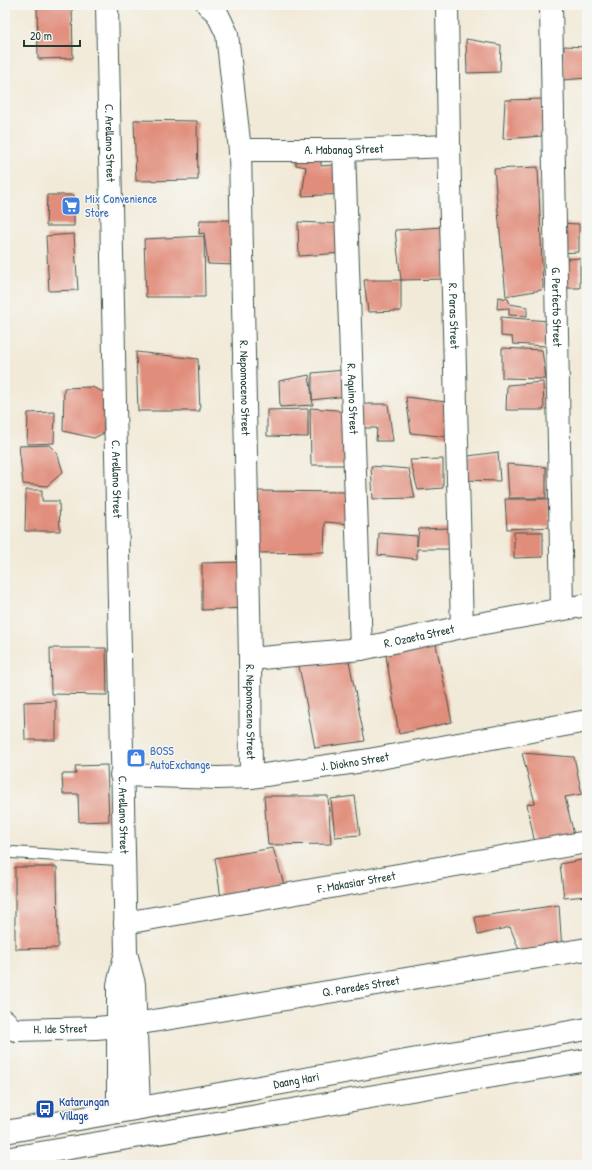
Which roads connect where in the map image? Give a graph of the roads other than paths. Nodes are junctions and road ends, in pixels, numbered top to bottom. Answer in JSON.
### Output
{"nodes":[{"id":1,"x":107,"y":5,"type":"edge"},
{"id":2,"x":208,"y":5,"type":"edge"},
{"id":3,"x":447,"y":5,"type":"edge"},
{"id":4,"x":551,"y":5,"type":"edge"},
{"id":5,"x":449,"y":146,"type":"junction"},
{"id":6,"x":240,"y":150,"type":"junction"},
{"id":7,"x":344,"y":150,"type":"junction"},
{"id":8,"x":587,"y":605,"type":"edge"},
{"id":9,"x":562,"y":608,"type":"junction"},
{"id":10,"x":462,"y":627,"type":"junction"},
{"id":11,"x":361,"y":649,"type":"junction"},
{"id":12,"x":250,"y":659,"type":"junction"},
{"id":13,"x":587,"y":721,"type":"edge"},
{"id":14,"x":121,"y":775,"type":"junction"},
{"id":15,"x":251,"y":777,"type":"junction"},
{"id":16,"x":587,"y":842,"type":"edge"},
{"id":17,"x":5,"y":852,"type":"edge"},
{"id":18,"x":124,"y":860,"type":"junction"},
{"id":19,"x":125,"y":923,"type":"junction"},
{"id":20,"x":587,"y":949,"type":"edge"},
{"id":21,"x":5,"y":1021,"type":"edge"},
{"id":22,"x":127,"y":1025,"type":"junction"},
{"id":23,"x":587,"y":1029,"type":"edge"},
{"id":24,"x":587,"y":1060,"type":"edge"},
{"id":25,"x":128,"y":1110,"type":"junction"},
{"id":26,"x":5,"y":1132,"type":"edge"},
{"id":27,"x":5,"y":1159,"type":"edge"}],
"edges":[{"from":1,"to":14,"type":"street","name":"C. Arellano Street"},
{"from":2,"to":6,"type":"street","name":"R. Nepomoceno Street"},
{"from":3,"to":5,"type":"street","name":"R. Paras Street"},
{"from":4,"to":9,"type":"street","name":"G. Perfecto Street"},
{"from":5,"to":7,"type":"street","name":"A. Mabanag Street"},
{"from":5,"to":10,"type":"street","name":"R. Paras Street"},
{"from":6,"to":7,"type":"street","name":"A. Mabanag Street"},
{"from":6,"to":12,"type":"street","name":"R. Nepomoceno Street"},
{"from":7,"to":11,"type":"street","name":"R. Aquino Street"},
{"from":8,"to":9,"type":"street","name":"R. Ozaeta Street"},
{"from":9,"to":10,"type":"street","name":"R. Ozaeta Street"},
{"from":10,"to":11,"type":"street","name":"R. Ozaeta Street"},
{"from":11,"to":12,"type":"street","name":"R. Ozaeta Street"},
{"from":12,"to":15,"type":"street","name":"R. Nepomoceno Street"},
{"from":13,"to":15,"type":"street","name":"J. Diokno Street"},
{"from":14,"to":15,"type":"street","name":"J. Diokno Street"},
{"from":14,"to":18,"type":"street","name":"C. Arellano Street"},
{"from":16,"to":19,"type":"street","name":"F. Makasiar Street"},
{"from":17,"to":18,"type":"lane"},
{"from":18,"to":19,"type":"street","name":"C. Arellano Street"},
{"from":19,"to":22,"type":"street","name":"C. Arellano Street"},
{"from":20,"to":22,"type":"street","name":"Q. Paredes Street"},
{"from":21,"to":22,"type":"street","name":"H. Ide Street"},
{"from":22,"to":25,"type":"street","name":"C. Arellano Street"},
{"from":23,"to":25,"type":"street","name":"Daang Hari"},
{"from":24,"to":27,"type":"street"},
{"from":25,"to":26,"type":"street","name":"Daang Hari"}]}
